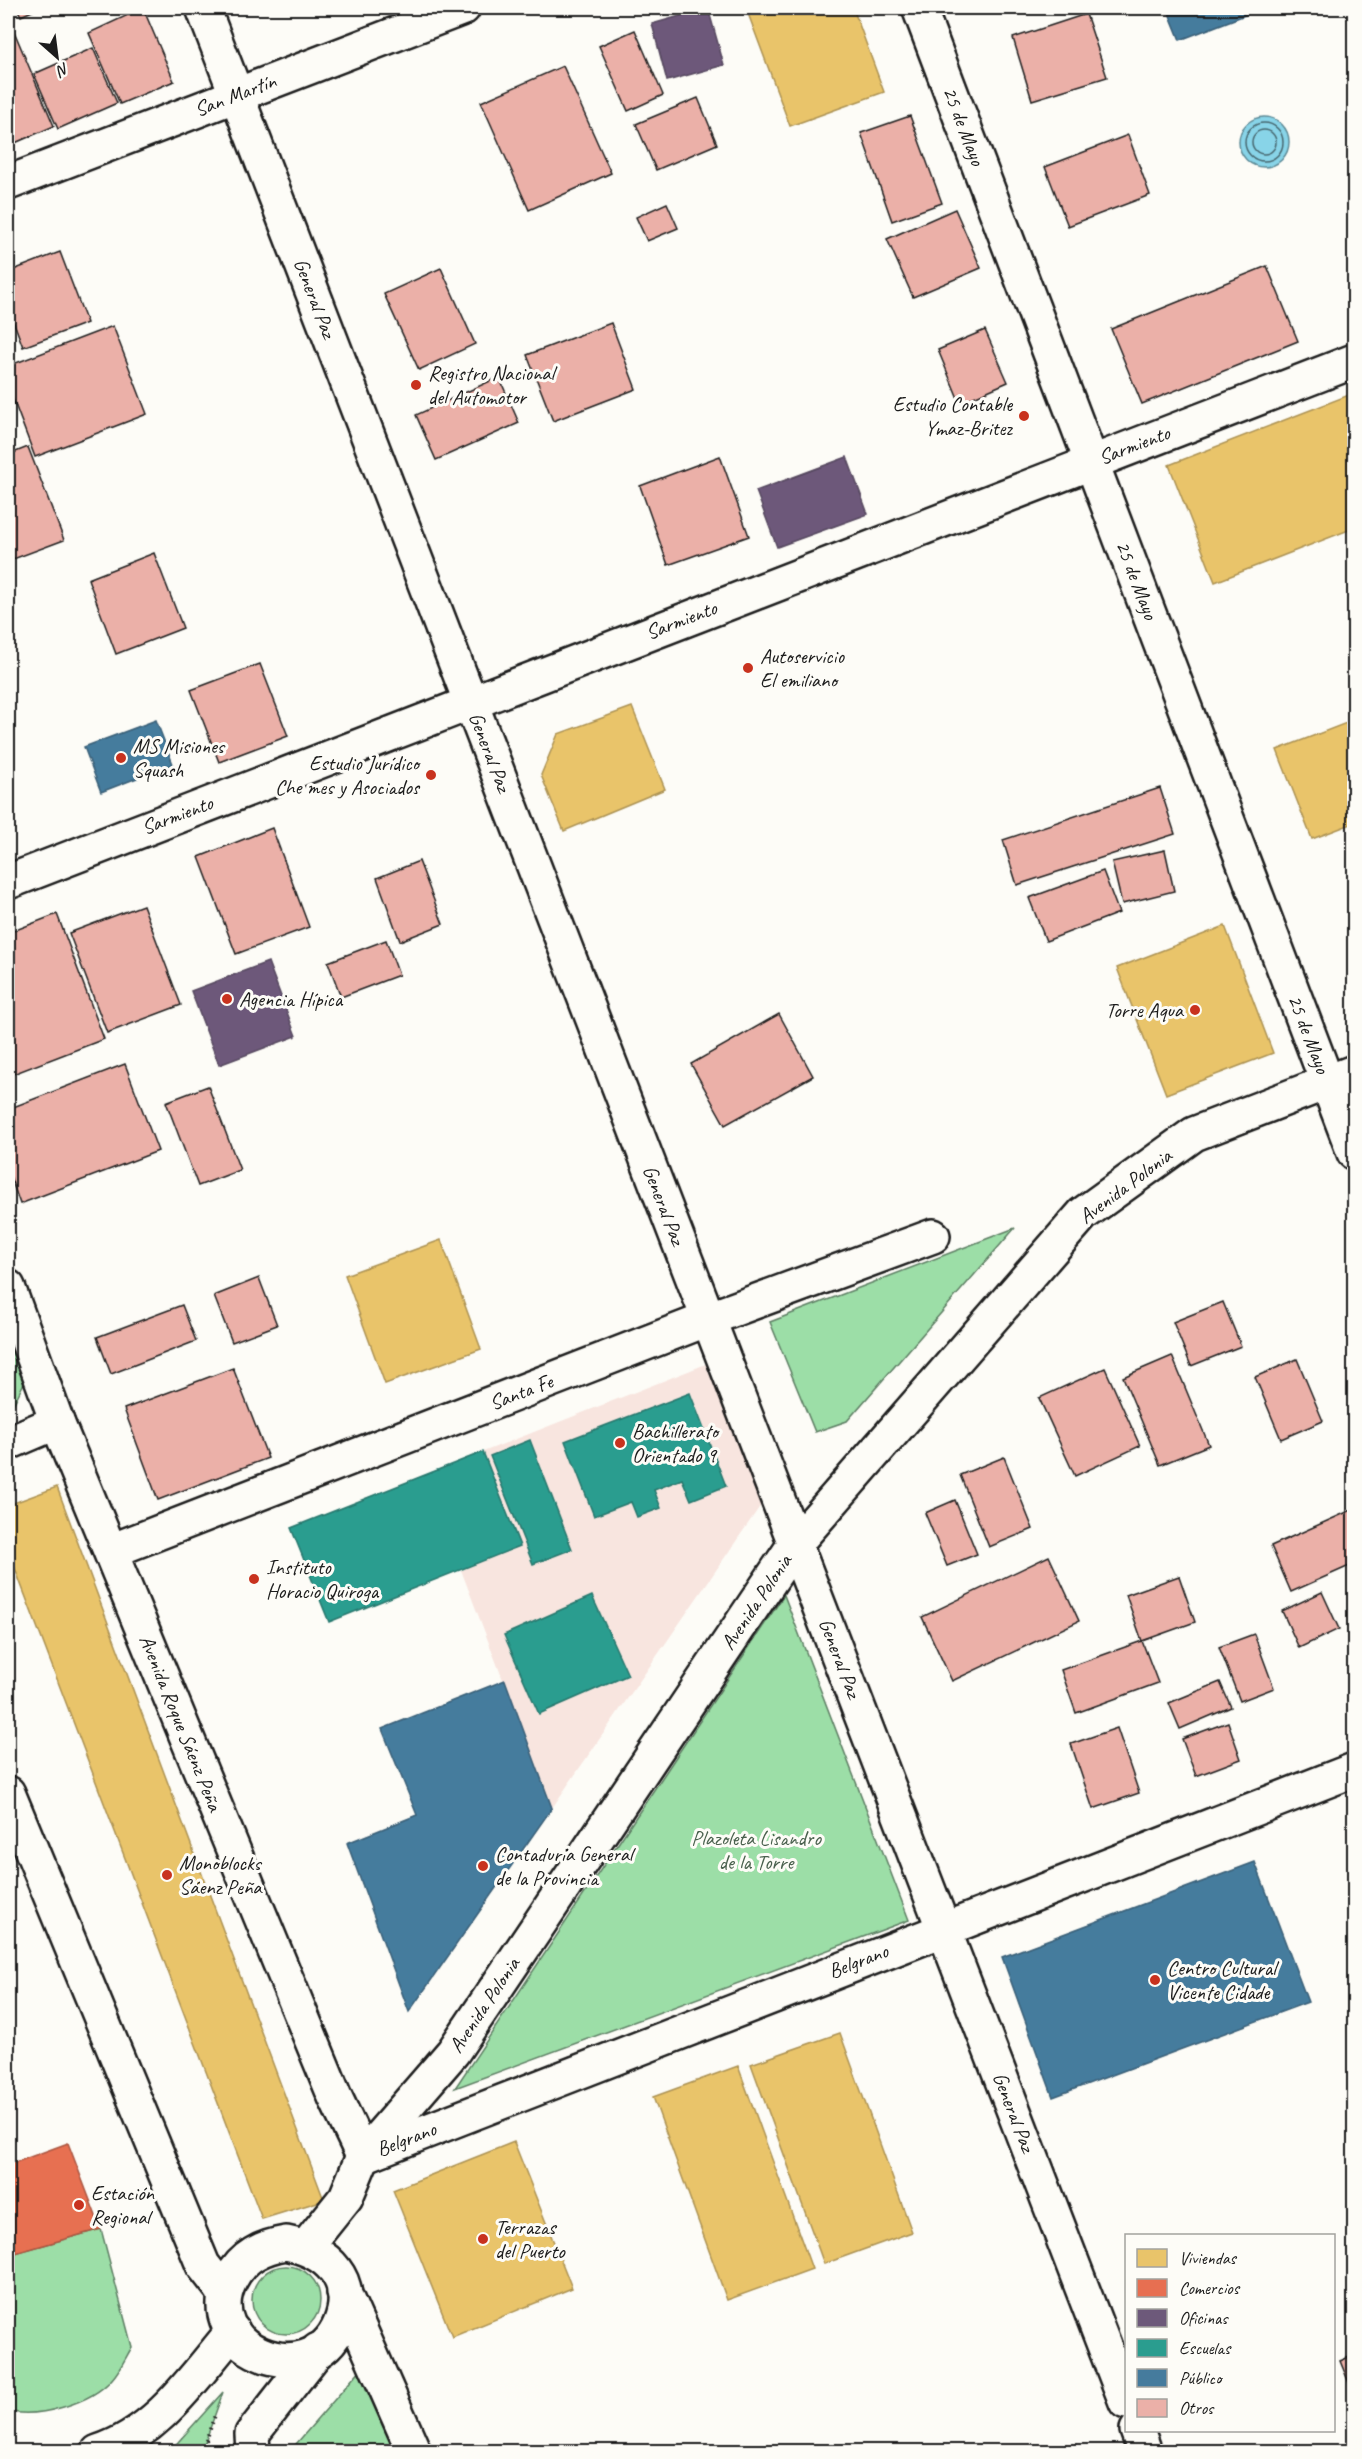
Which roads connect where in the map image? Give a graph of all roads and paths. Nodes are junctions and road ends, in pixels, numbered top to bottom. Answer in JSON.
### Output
{"nodes":[{"id":1,"x":203,"y":8,"type":"edge"},
{"id":2,"x":463,"y":8,"type":"edge"},
{"id":3,"x":919,"y":8,"type":"edge"},
{"id":4,"x":237,"y":95,"type":"junction"},
{"id":5,"x":8,"y":183,"type":"edge"},
{"id":6,"x":1354,"y":361,"type":"edge"},
{"id":7,"x":1092,"y":461,"type":"junction"},
{"id":8,"x":470,"y":701,"type":"junction"},
{"id":9,"x":8,"y":882,"type":"edge"},
{"id":10,"x":1341,"y":1077,"type":"edge"},
{"id":11,"x":1354,"y":1153,"type":"edge"},
{"id":12,"x":933,"y":1236,"type":"dead end"},
{"id":13,"x":8,"y":1287,"type":"edge"},
{"id":14,"x":708,"y":1319,"type":"junction"},
{"id":15,"x":57,"y":1422,"type":"junction"},
{"id":16,"x":8,"y":1443,"type":"edge"},
{"id":17,"x":795,"y":1544,"type":"junction"},
{"id":18,"x":111,"y":1551,"type":"junction"},
{"id":19,"x":1354,"y":1770,"type":"edge"},
{"id":20,"x":8,"y":1794,"type":"edge"},
{"id":21,"x":944,"y":1928,"type":"junction"},
{"id":22,"x":363,"y":2156,"type":"junction"},
{"id":23,"x":306,"y":2247,"type":"junction"},
{"id":24,"x":224,"y":2292,"type":"junction"},
{"id":25,"x":344,"y":2293,"type":"junction"},
{"id":26,"x":233,"y":2331,"type":"junction"},
{"id":27,"x":318,"y":2350,"type":"junction"},
{"id":28,"x":1125,"y":2399,"type":"edge"},
{"id":29,"x":1138,"y":2432,"type":"edge"},
{"id":30,"x":98,"y":2451,"type":"edge"},
{"id":31,"x":254,"y":2451,"type":"edge"},
{"id":32,"x":414,"y":2451,"type":"edge"},
{"id":33,"x":1145,"y":2451,"type":"edge"}],
"edges":[{"from":1,"to":4,"type":"street","name":"General Paz"},
{"from":2,"to":4,"type":"street","name":"San Martín"},
{"from":3,"to":7,"type":"street","name":"25 de Mayo"},
{"from":4,"to":5,"type":"street","name":"San Martín"},
{"from":4,"to":8,"type":"street","name":"General Paz"},
{"from":6,"to":7,"type":"street","name":"Sarmiento"},
{"from":7,"to":8,"type":"street","name":"Sarmiento"},
{"from":7,"to":10,"type":"street","name":"25 de Mayo"},
{"from":8,"to":9,"type":"street","name":"Sarmiento"},
{"from":8,"to":14,"type":"street","name":"General Paz"},
{"from":10,"to":11,"type":"street","name":"25 de Mayo"},
{"from":10,"to":17,"type":"street","name":"Avenida Polonia"},
{"from":12,"to":14,"type":"street","name":"Santa Fe"},
{"from":13,"to":15,"type":"street","name":"Avenida Roque Sáenz Peña"},
{"from":14,"to":17,"type":"street","name":"General Paz"},
{"from":14,"to":18,"type":"street","name":"Santa Fe"},
{"from":15,"to":16,"type":"street"},
{"from":15,"to":18,"type":"street","name":"Avenida Roque Sáenz Peña"},
{"from":17,"to":21,"type":"street","name":"General Paz"},
{"from":17,"to":22,"type":"street","name":"Avenida Polonia"},
{"from":18,"to":22,"type":"street","name":"Avenida Roque Sáenz Peña"},
{"from":19,"to":21,"type":"street","name":"Belgrano"},
{"from":20,"to":24,"type":"street"},
{"from":21,"to":22,"type":"street","name":"Belgrano"},
{"from":21,"to":28,"type":"street","name":"General Paz"},
{"from":22,"to":23,"type":"street","name":"Avenida Polonia"},
{"from":23,"to":24,"type":"street"},
{"from":23,"to":25,"type":"street"},
{"from":24,"to":26,"type":"street"},
{"from":25,"to":27,"type":"street"},
{"from":25,"to":32,"type":"street"},
{"from":26,"to":27,"type":"street"},
{"from":26,"to":30,"type":"street"},
{"from":27,"to":31,"type":"street"},
{"from":29,"to":33,"type":"street"}]}
